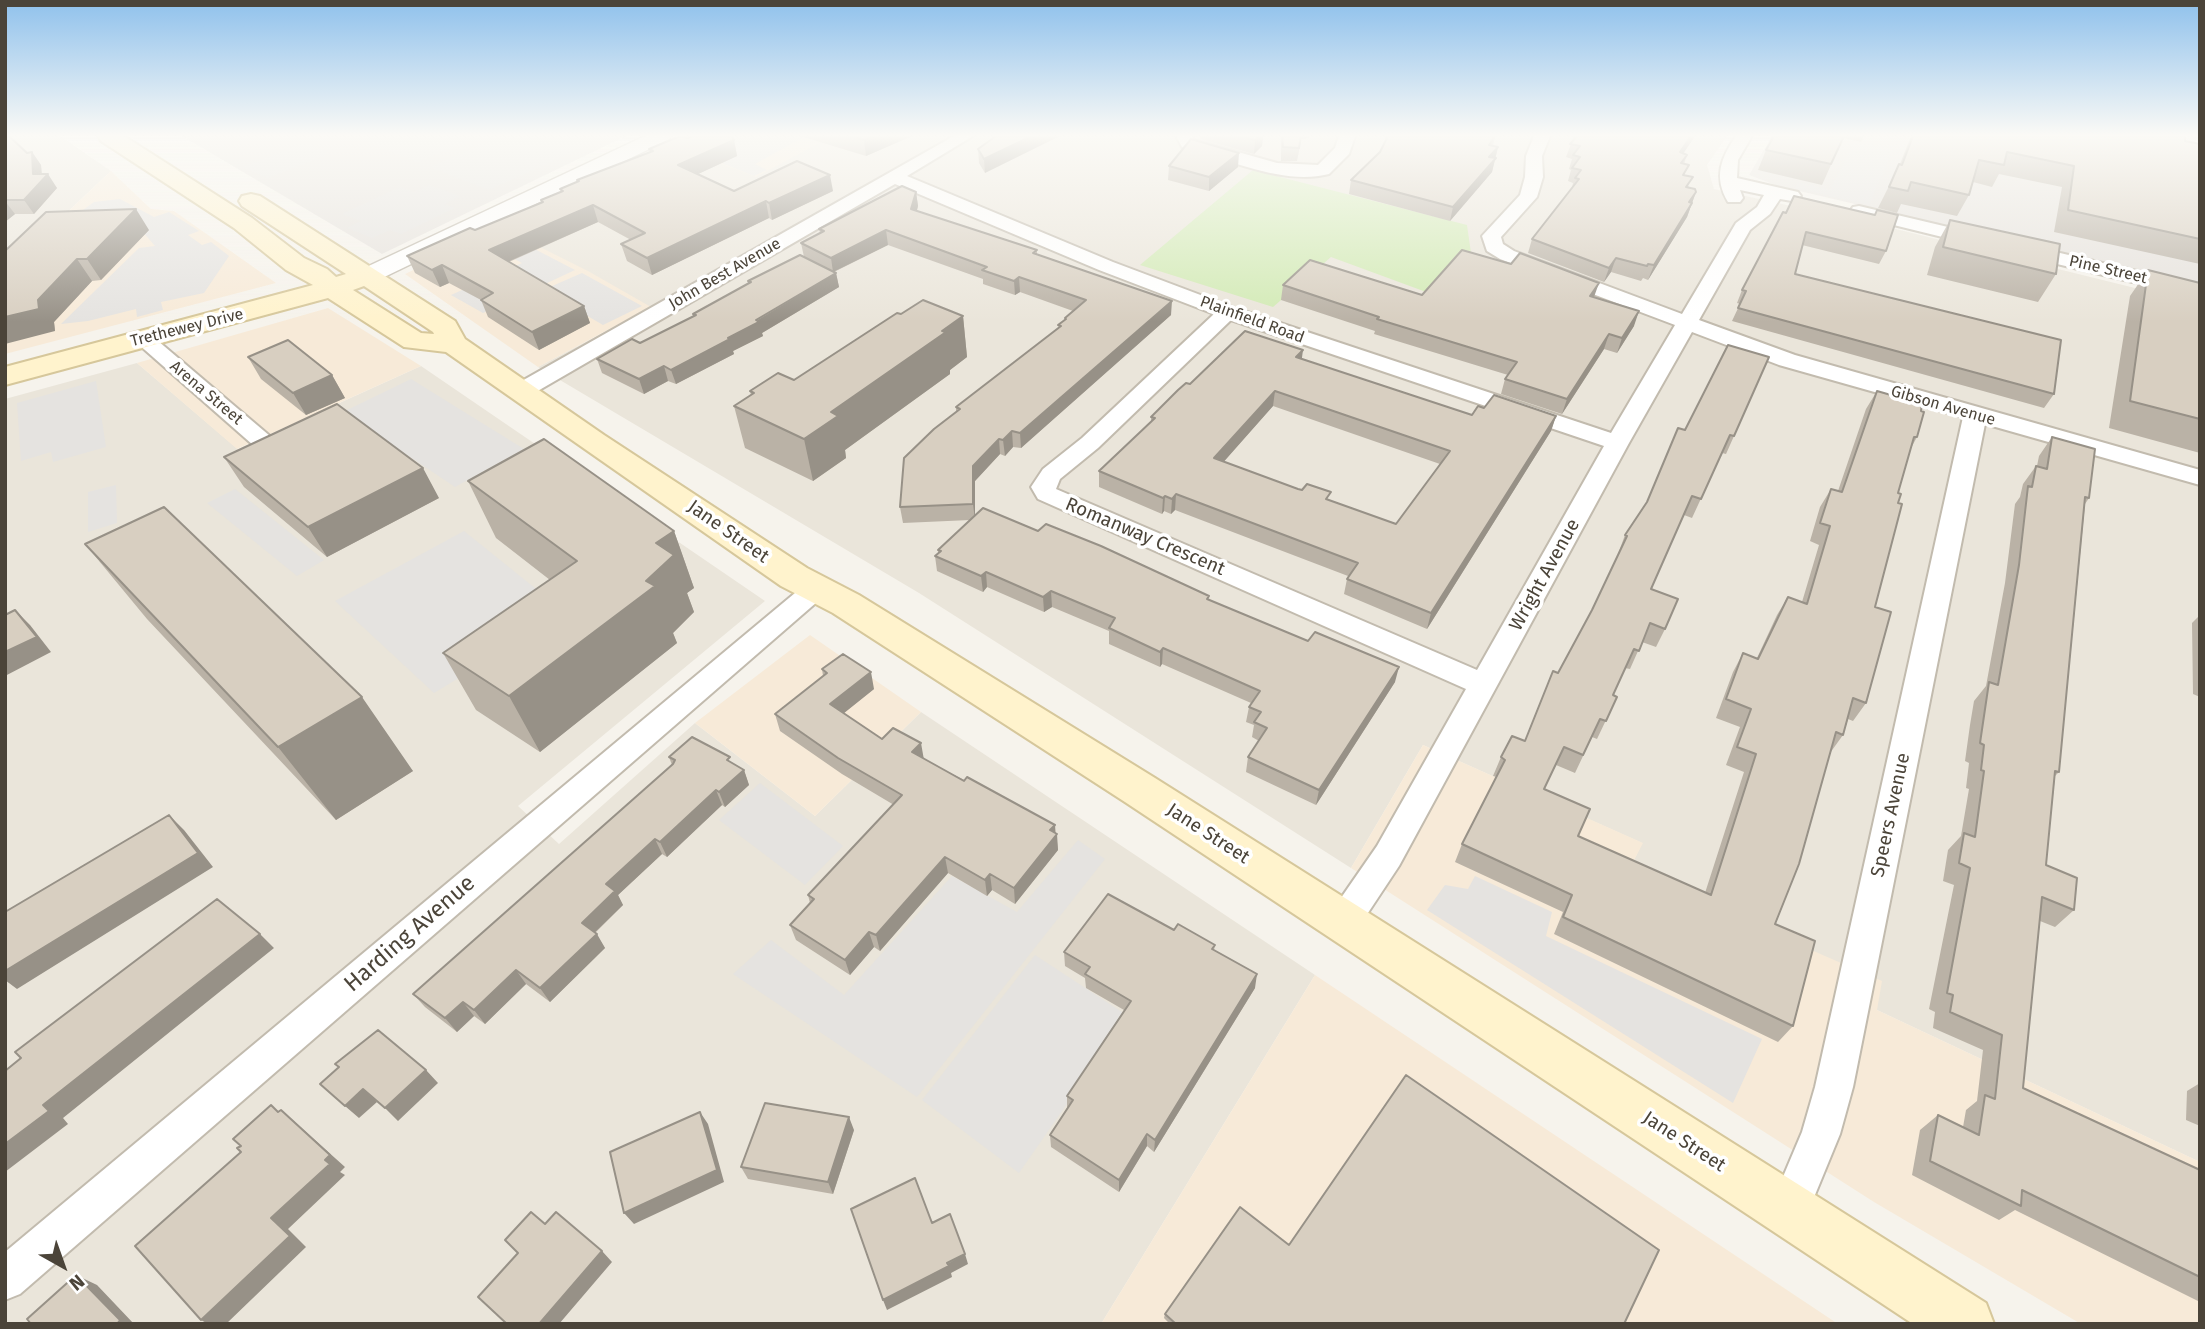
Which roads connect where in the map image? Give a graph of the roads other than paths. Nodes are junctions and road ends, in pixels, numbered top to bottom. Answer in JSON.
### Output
{"nodes":[{"id":1,"x":205,"y":198,"type":"edge"},
{"id":2,"x":247,"y":198,"type":"edge"},
{"id":3,"x":531,"y":198,"type":"edge"},
{"id":4,"x":857,"y":198,"type":"edge"},
{"id":5,"x":944,"y":198,"type":"edge"},
{"id":6,"x":1527,"y":198,"type":"edge"},
{"id":7,"x":1735,"y":198,"type":"edge"},
{"id":8,"x":1771,"y":198,"type":"edge"},
{"id":9,"x":1800,"y":198,"type":"edge"},
{"id":10,"x":1813,"y":201,"type":"edge"},
{"id":11,"x":1838,"y":207,"type":"edge"},
{"id":12,"x":1743,"y":227,"type":"junction"},
{"id":13,"x":367,"y":276,"type":"junction"},
{"id":14,"x":333,"y":289,"type":"junction"},
{"id":15,"x":2200,"y":292,"type":"edge"},
{"id":16,"x":1228,"y":312,"type":"junction"},
{"id":17,"x":1688,"y":325,"type":"junction"},
{"id":18,"x":144,"y":339,"type":"junction"},
{"id":19,"x":453,"y":344,"type":"junction"},
{"id":20,"x":5,"y":376,"type":"edge"},
{"id":21,"x":521,"y":391,"type":"junction"},
{"id":22,"x":1975,"y":415,"type":"junction"},
{"id":23,"x":1616,"y":443,"type":"junction"},
{"id":24,"x":269,"y":447,"type":"edge"},
{"id":25,"x":2200,"y":478,"type":"edge"},
{"id":26,"x":816,"y":589,"type":"junction"},
{"id":27,"x":1485,"y":685,"type":"junction"},
{"id":28,"x":1344,"y":921,"type":"junction"},
{"id":29,"x":1789,"y":1210,"type":"junction"},
{"id":30,"x":5,"y":1279,"type":"edge"},
{"id":31,"x":1965,"y":1324,"type":"edge"}],
"edges":[{"from":1,"to":14,"type":"main road"},
{"from":2,"to":13,"type":"main road","name":"Jane Street"},
{"from":3,"to":13,"type":"street"},
{"from":4,"to":21,"type":"street","name":"John Best Avenue"},
{"from":5,"to":16,"type":"street","name":"Plainfield Road"},
{"from":6,"to":17,"type":"street","name":"Gibson Avenue"},
{"from":7,"to":12,"type":"street"},
{"from":8,"to":12,"type":"street","name":"Wright Avenue"},
{"from":9,"to":10,"type":"street"},
{"from":11,"to":15,"type":"street","name":"Pine Street"},
{"from":12,"to":17,"type":"street","name":"Wright Avenue"},
{"from":13,"to":14,"type":"main road","name":"Trethewey Drive"},
{"from":13,"to":19,"type":"main road","name":"Jane Street"},
{"from":14,"to":18,"type":"main road","name":"Trethewey Drive"},
{"from":14,"to":19,"type":"main road"},
{"from":16,"to":23,"type":"street","name":"Plainfield Road"},
{"from":16,"to":27,"type":"street","name":"Romanway Crescent"},
{"from":17,"to":22,"type":"street","name":"Gibson Avenue"},
{"from":17,"to":23,"type":"street","name":"Wright Avenue"},
{"from":18,"to":20,"type":"main road","name":"Trethewey Drive"},
{"from":18,"to":24,"type":"street","name":"Arena Street"},
{"from":19,"to":21,"type":"main road","name":"Jane Street"},
{"from":21,"to":26,"type":"main road","name":"Jane Street"},
{"from":22,"to":25,"type":"street","name":"Gibson Avenue"},
{"from":22,"to":29,"type":"street","name":"Speers Avenue"},
{"from":23,"to":27,"type":"street","name":"Wright Avenue"},
{"from":26,"to":28,"type":"main road","name":"Jane Street"},
{"from":26,"to":30,"type":"street","name":"Harding Avenue"},
{"from":27,"to":28,"type":"street","name":"Wright Avenue"},
{"from":28,"to":29,"type":"main road","name":"Jane Street"},
{"from":29,"to":31,"type":"main road","name":"Jane Street"}]}
